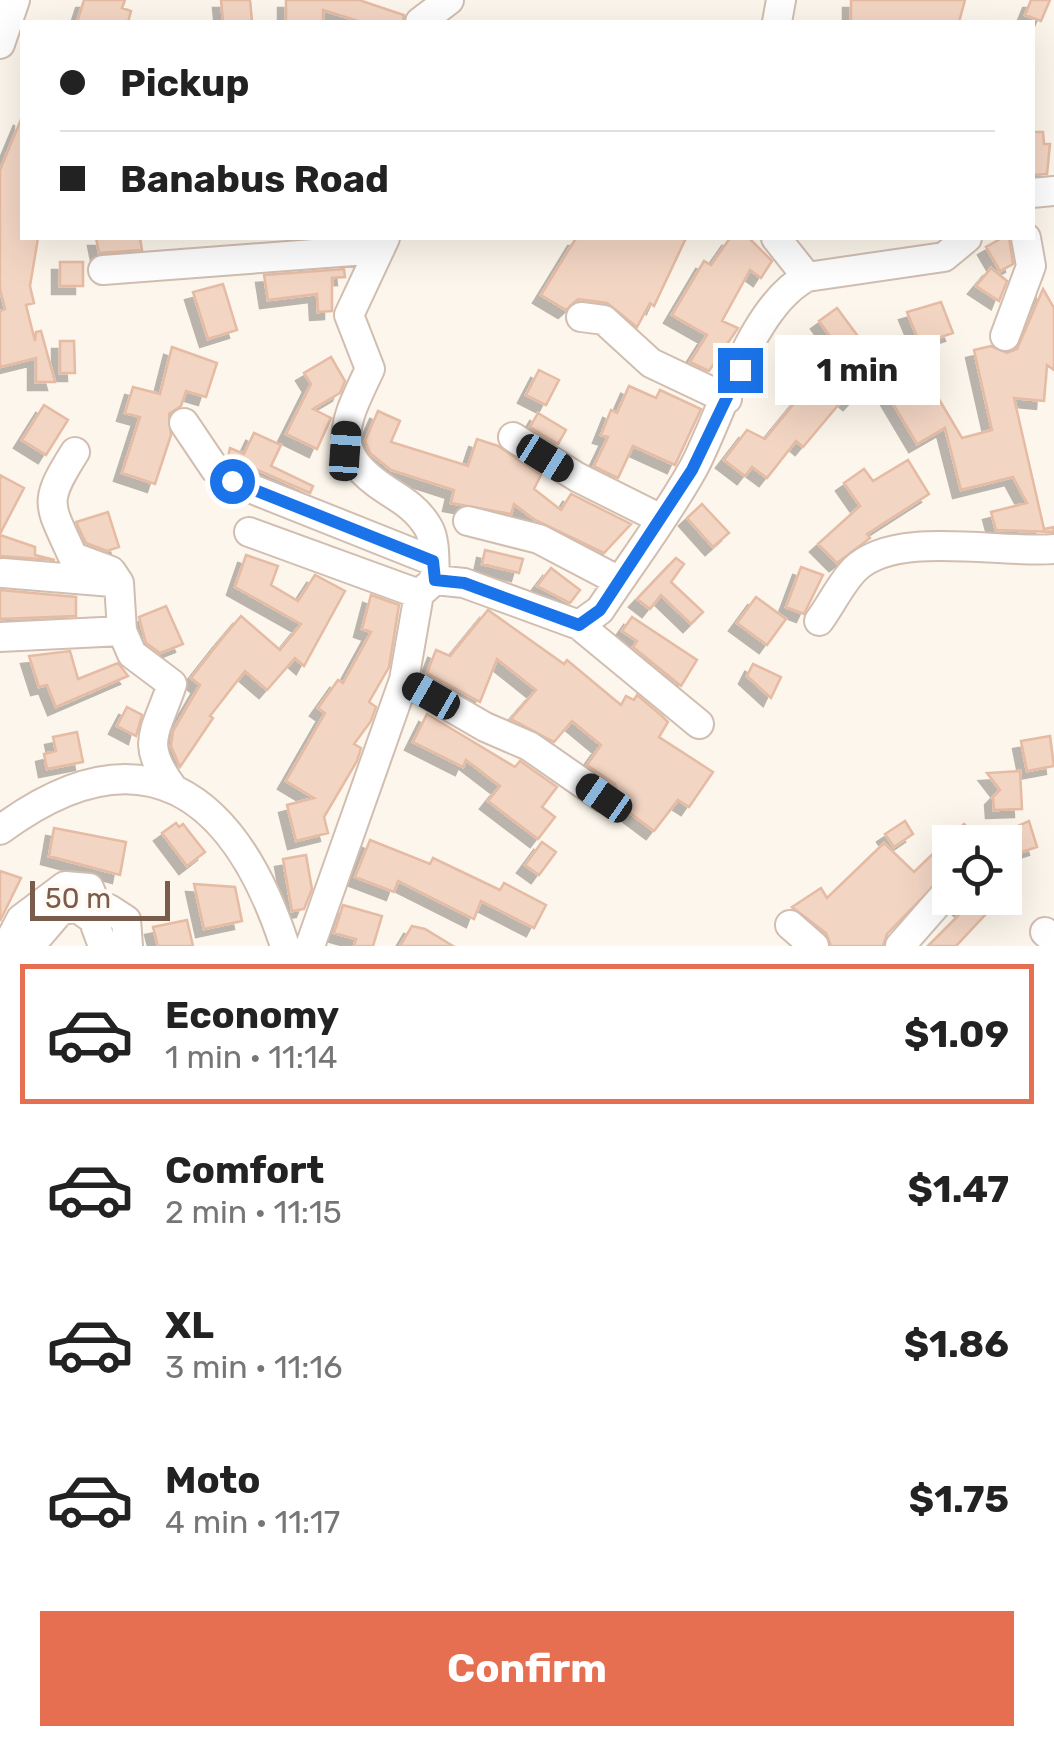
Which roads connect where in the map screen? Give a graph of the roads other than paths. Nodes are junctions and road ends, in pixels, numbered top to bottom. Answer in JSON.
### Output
{"nodes":[{"id":1,"x":15,"y":0,"type":"edge"},
{"id":2,"x":450,"y":0,"type":"edge"},
{"id":3,"x":423,"y":20,"type":"edge"},
{"id":4,"x":0,"y":44,"type":"edge"},
{"id":5,"x":778,"y":240,"type":"edge"},
{"id":6,"x":965,"y":240,"type":"edge"},
{"id":7,"x":1026,"y":240,"type":"edge"},
{"id":8,"x":382,"y":244,"type":"edge"},
{"id":9,"x":103,"y":270,"type":"dead end"},
{"id":10,"x":807,"y":277,"type":"junction"},
{"id":11,"x":581,"y":317,"type":"dead end"},
{"id":12,"x":1005,"y":336,"type":"dead end"},
{"id":13,"x":726,"y":399,"type":"junction"},
{"id":14,"x":184,"y":423,"type":"dead end"},
{"id":15,"x":513,"y":438,"type":"dead end"},
{"id":16,"x":76,"y":452,"type":"dead end"},
{"id":17,"x":659,"y":518,"type":"junction"},
{"id":18,"x":468,"y":521,"type":"dead end"},
{"id":19,"x":249,"y":532,"type":"dead end"},
{"id":20,"x":1054,"y":549,"type":"edge"},
{"id":21,"x":4,"y":573,"type":"dead end"},
{"id":22,"x":429,"y":578,"type":"junction"},
{"id":23,"x":618,"y":582,"type":"junction"},
{"id":24,"x":119,"y":583,"type":"junction"},
{"id":25,"x":820,"y":622,"type":"dead end"},
{"id":26,"x":579,"y":625,"type":"junction"},
{"id":27,"x":122,"y":631,"type":"junction"},
{"id":28,"x":0,"y":637,"type":"edge"},
{"id":29,"x":404,"y":680,"type":"junction"},
{"id":30,"x":699,"y":724,"type":"dead end"},
{"id":31,"x":172,"y":787,"type":"junction"},
{"id":32,"x":604,"y":798,"type":"dead end"},
{"id":33,"x":13,"y":812,"type":"edge"},
{"id":34,"x":0,"y":830,"type":"edge"},
{"id":35,"x":932,"y":910,"type":"edge"},
{"id":36,"x":93,"y":919,"type":"junction"},
{"id":37,"x":790,"y":925,"type":"dead end"},
{"id":38,"x":7,"y":946,"type":"edge"},
{"id":39,"x":30,"y":946,"type":"edge"},
{"id":40,"x":103,"y":946,"type":"edge"},
{"id":41,"x":128,"y":946,"type":"edge"},
{"id":42,"x":285,"y":946,"type":"edge"},
{"id":43,"x":310,"y":946,"type":"edge"},
{"id":44,"x":814,"y":946,"type":"edge"},
{"id":45,"x":900,"y":946,"type":"edge"}],
"edges":[{"from":1,"to":4,"type":"street"},
{"from":2,"to":3,"type":"street"},
{"from":5,"to":10,"type":"street"},
{"from":6,"to":10,"type":"street"},
{"from":7,"to":12,"type":"street"},
{"from":8,"to":9,"type":"street"},
{"from":8,"to":22,"type":"street"},
{"from":10,"to":13,"type":"street"},
{"from":11,"to":13,"type":"street"},
{"from":13,"to":17,"type":"street"},
{"from":14,"to":22,"type":"street"},
{"from":15,"to":17,"type":"street"},
{"from":16,"to":24,"type":"street"},
{"from":17,"to":23,"type":"street"},
{"from":18,"to":23,"type":"street"},
{"from":19,"to":22,"type":"street"},
{"from":20,"to":25,"type":"street"},
{"from":21,"to":24,"type":"street"},
{"from":22,"to":26,"type":"street"},
{"from":22,"to":29,"type":"street"},
{"from":23,"to":26,"type":"street"},
{"from":24,"to":27,"type":"street"},
{"from":26,"to":30,"type":"street"},
{"from":27,"to":28,"type":"street"},
{"from":27,"to":31,"type":"street"},
{"from":29,"to":32,"type":"street"},
{"from":29,"to":43,"type":"street"},
{"from":31,"to":33,"type":"street"},
{"from":31,"to":42,"type":"street"},
{"from":33,"to":34,"type":"street"},
{"from":35,"to":45,"type":"street"},
{"from":36,"to":38,"type":"street"},
{"from":36,"to":39,"type":"street"},
{"from":36,"to":40,"type":"street"},
{"from":36,"to":41,"type":"street"},
{"from":37,"to":44,"type":"street"}]}
